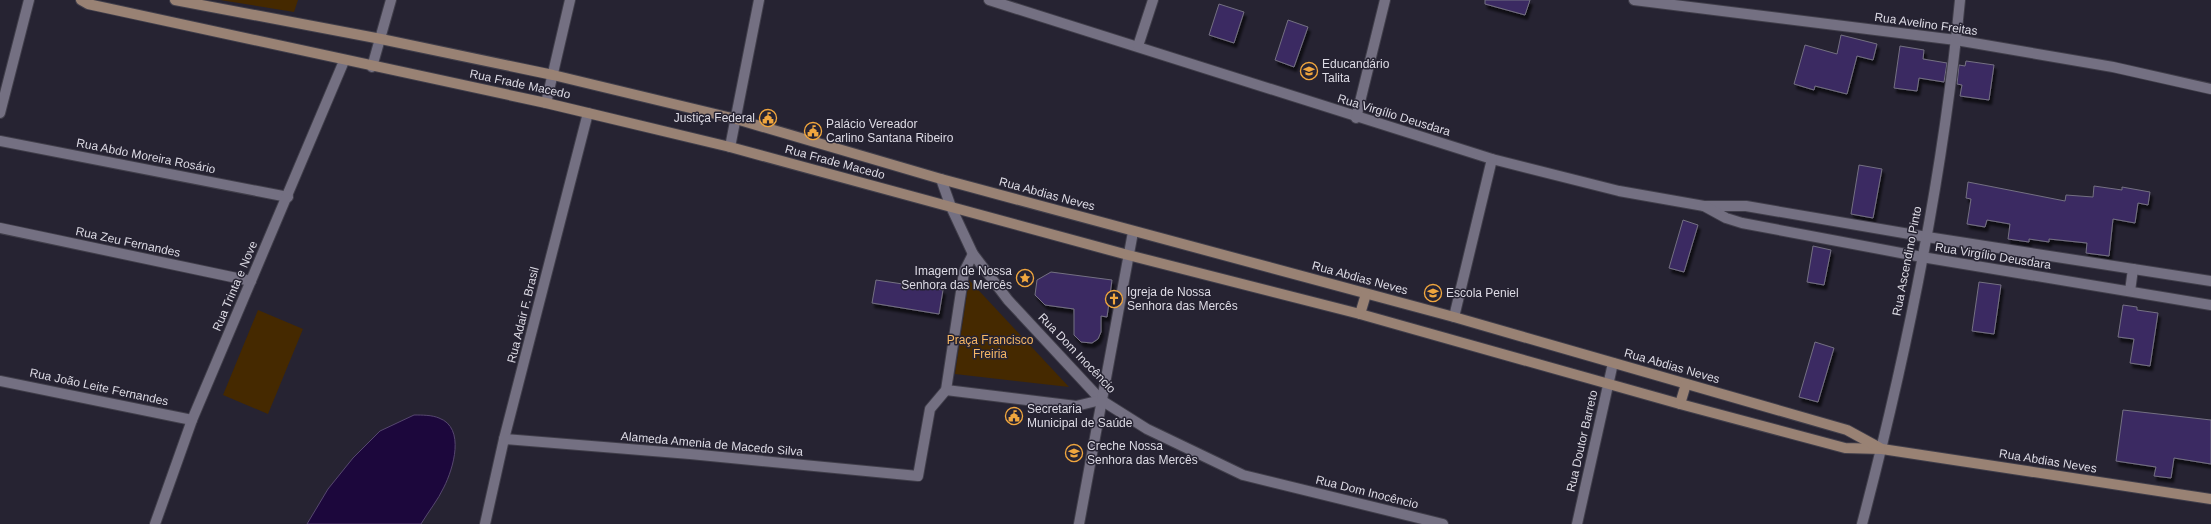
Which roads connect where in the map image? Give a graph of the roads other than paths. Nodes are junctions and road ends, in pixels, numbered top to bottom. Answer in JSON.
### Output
{"nodes":[{"id":1,"x":29,"y":0,"type":"edge"},
{"id":2,"x":81,"y":0,"type":"edge"},
{"id":3,"x":175,"y":0,"type":"edge"},
{"id":4,"x":391,"y":0,"type":"edge"},
{"id":5,"x":570,"y":0,"type":"edge"},
{"id":6,"x":759,"y":0,"type":"edge"},
{"id":7,"x":989,"y":0,"type":"edge"},
{"id":8,"x":1153,"y":0,"type":"edge"},
{"id":9,"x":1385,"y":0,"type":"edge"},
{"id":10,"x":1634,"y":0,"type":"edge"},
{"id":11,"x":1960,"y":0,"type":"edge"},
{"id":12,"x":381,"y":39,"type":"junction"},
{"id":13,"x":1956,"y":40,"type":"junction"},
{"id":14,"x":1138,"y":46,"type":"junction"},
{"id":15,"x":344,"y":61,"type":"junction"},
{"id":16,"x":372,"y":66,"type":"junction"},
{"id":17,"x":553,"y":75,"type":"junction"},
{"id":18,"x":2211,"y":89,"type":"edge"},
{"id":19,"x":546,"y":103,"type":"junction"},
{"id":20,"x":588,"y":112,"type":"junction"},
{"id":21,"x":0,"y":113,"type":"edge"},
{"id":22,"x":1356,"y":118,"type":"junction"},
{"id":23,"x":736,"y":119,"type":"junction"},
{"id":24,"x":0,"y":141,"type":"edge"},
{"id":25,"x":730,"y":147,"type":"junction"},
{"id":26,"x":1492,"y":159,"type":"junction"},
{"id":27,"x":941,"y":179,"type":"junction"},
{"id":28,"x":288,"y":197,"type":"junction"},
{"id":29,"x":1704,"y":206,"type":"junction"},
{"id":30,"x":951,"y":207,"type":"junction"},
{"id":31,"x":0,"y":228,"type":"edge"},
{"id":32,"x":1133,"y":232,"type":"junction"},
{"id":33,"x":1927,"y":237,"type":"junction"},
{"id":34,"x":973,"y":254,"type":"junction"},
{"id":35,"x":1128,"y":255,"type":"junction"},
{"id":36,"x":1922,"y":257,"type":"junction"},
{"id":37,"x":2133,"y":269,"type":"junction"},
{"id":38,"x":251,"y":281,"type":"junction"},
{"id":39,"x":2211,"y":282,"type":"edge"},
{"id":40,"x":2130,"y":291,"type":"junction"},
{"id":41,"x":1366,"y":294,"type":"junction"},
{"id":42,"x":2211,"y":305,"type":"edge"},
{"id":43,"x":1360,"y":314,"type":"junction"},
{"id":44,"x":1454,"y":317,"type":"junction"},
{"id":45,"x":1613,"y":363,"type":"junction"},
{"id":46,"x":0,"y":381,"type":"edge"},
{"id":47,"x":1609,"y":384,"type":"junction"},
{"id":48,"x":1686,"y":384,"type":"junction"},
{"id":49,"x":946,"y":390,"type":"junction"},
{"id":50,"x":1101,"y":400,"type":"junction"},
{"id":51,"x":1680,"y":404,"type":"junction"},
{"id":52,"x":192,"y":420,"type":"junction"},
{"id":53,"x":504,"y":439,"type":"junction"},
{"id":54,"x":1882,"y":449,"type":"junction"},
{"id":55,"x":2211,"y":499,"type":"edge"},
{"id":56,"x":155,"y":524,"type":"edge"},
{"id":57,"x":485,"y":524,"type":"edge"},
{"id":58,"x":1079,"y":524,"type":"edge"},
{"id":59,"x":1443,"y":524,"type":"edge"},
{"id":60,"x":1577,"y":524,"type":"edge"},
{"id":61,"x":1862,"y":524,"type":"edge"}],
"edges":[{"from":1,"to":21,"type":"street"},
{"from":2,"to":15,"type":"main road","name":"Rua Frade Macedo"},
{"from":3,"to":12,"type":"main road","name":"Rua Frade Macedo"},
{"from":4,"to":12,"type":"street"},
{"from":5,"to":17,"type":"street"},
{"from":6,"to":23,"type":"street"},
{"from":7,"to":14,"type":"street","name":"Rua Virgílio Deusdara"},
{"from":8,"to":14,"type":"street"},
{"from":9,"to":22,"type":"street"},
{"from":10,"to":13,"type":"street","name":"Rua Avelino Freitas"},
{"from":11,"to":13,"type":"street","name":"Rua Ascendino Pinto"},
{"from":12,"to":16,"type":"street"},
{"from":12,"to":17,"type":"main road","name":"Rua Frade Macedo"},
{"from":13,"to":18,"type":"street","name":"Rua Avelino Freitas"},
{"from":13,"to":33,"type":"street","name":"Rua Ascendino Pinto"},
{"from":14,"to":22,"type":"street","name":"Rua Virgílio Deusdara"},
{"from":15,"to":16,"type":"main road","name":"Rua Frade Macedo"},
{"from":15,"to":28,"type":"street","name":"Rua Trinta e Nove"},
{"from":16,"to":19,"type":"main road","name":"Rua Frade Macedo"},
{"from":17,"to":19,"type":"street"},
{"from":17,"to":23,"type":"main road","name":"Rua Frade Macedo"},
{"from":19,"to":20,"type":"main road","name":"Rua Frade Macedo"},
{"from":20,"to":25,"type":"main road","name":"Rua Frade Macedo"},
{"from":20,"to":53,"type":"street","name":"Rua Adair F. Brasil"},
{"from":22,"to":26,"type":"street","name":"Rua Virgílio Deusdara"},
{"from":23,"to":25,"type":"street"},
{"from":23,"to":27,"type":"main road","name":"Rua Frade Macedo"},
{"from":24,"to":28,"type":"street","name":"Rua Abdo Moreira Rosário"},
{"from":25,"to":30,"type":"main road","name":"Rua Frade Macedo"},
{"from":26,"to":29,"type":"street","name":"Rua Virgílio Deusdara"},
{"from":26,"to":44,"type":"street"},
{"from":27,"to":30,"type":"street","name":"Rua Dom Inocêncio"},
{"from":27,"to":32,"type":"main road","name":"Rua Abdias Neves"},
{"from":28,"to":38,"type":"street","name":"Rua Trinta e Nove"},
{"from":29,"to":33,"type":"street","name":"Rua Virgílio Deusdara"},
{"from":29,"to":36,"type":"street","name":"Rua Virgílio Deusdara"},
{"from":30,"to":34,"type":"street","name":"Rua Dom Inocêncio"},
{"from":30,"to":35,"type":"main road","name":"Rua Abdias Neves"},
{"from":31,"to":38,"type":"street","name":"Rua Zeu Fernandes"},
{"from":32,"to":35,"type":"street"},
{"from":32,"to":41,"type":"main road","name":"Rua Abdias Neves"},
{"from":33,"to":36,"type":"street","name":"Rua Ascendino Pinto"},
{"from":33,"to":37,"type":"street","name":"Rua Virgílio Deusdara"},
{"from":34,"to":49,"type":"street"},
{"from":34,"to":50,"type":"street","name":"Rua Dom Inocêncio"},
{"from":35,"to":43,"type":"main road","name":"Rua Abdias Neves"},
{"from":35,"to":50,"type":"street"},
{"from":36,"to":40,"type":"street","name":"Rua Virgílio Deusdara"},
{"from":36,"to":54,"type":"street","name":"Rua Ascendino Pinto"},
{"from":37,"to":39,"type":"street","name":"Rua Virgílio Deusdara"},
{"from":37,"to":40,"type":"street"},
{"from":38,"to":52,"type":"street","name":"Rua Trinta e Nove"},
{"from":40,"to":42,"type":"street","name":"Rua Virgílio Deusdara"},
{"from":41,"to":43,"type":"main road"},
{"from":41,"to":44,"type":"main road","name":"Rua Abdias Neves"},
{"from":43,"to":47,"type":"main road","name":"Rua Abdias Neves"},
{"from":44,"to":45,"type":"main road","name":"Rua Abdias Neves"},
{"from":45,"to":47,"type":"street","name":"Rua Doutor Barreto"},
{"from":45,"to":48,"type":"main road","name":"Rua Abdias Neves"},
{"from":46,"to":52,"type":"street","name":"Rua João Leite Fernandes"},
{"from":47,"to":51,"type":"main road","name":"Rua Abdias Neves"},
{"from":47,"to":60,"type":"street","name":"Rua Doutor Barreto"},
{"from":48,"to":51,"type":"main road"},
{"from":48,"to":54,"type":"main road","name":"Rua Abdias Neves"},
{"from":49,"to":50,"type":"street"},
{"from":49,"to":53,"type":"street","name":"Alameda Amenia de Macedo Silva"},
{"from":50,"to":58,"type":"street"},
{"from":50,"to":59,"type":"street","name":"Rua Dom Inocêncio"},
{"from":51,"to":54,"type":"main road","name":"Rua Abdias Neves"},
{"from":52,"to":56,"type":"street","name":"Rua Trinta e Nove"},
{"from":53,"to":57,"type":"street","name":"Rua Adair F. Brasil"},
{"from":54,"to":55,"type":"main road","name":"Rua Abdias Neves"},
{"from":54,"to":61,"type":"street","name":"Rua Ascendino Pinto"}]}
